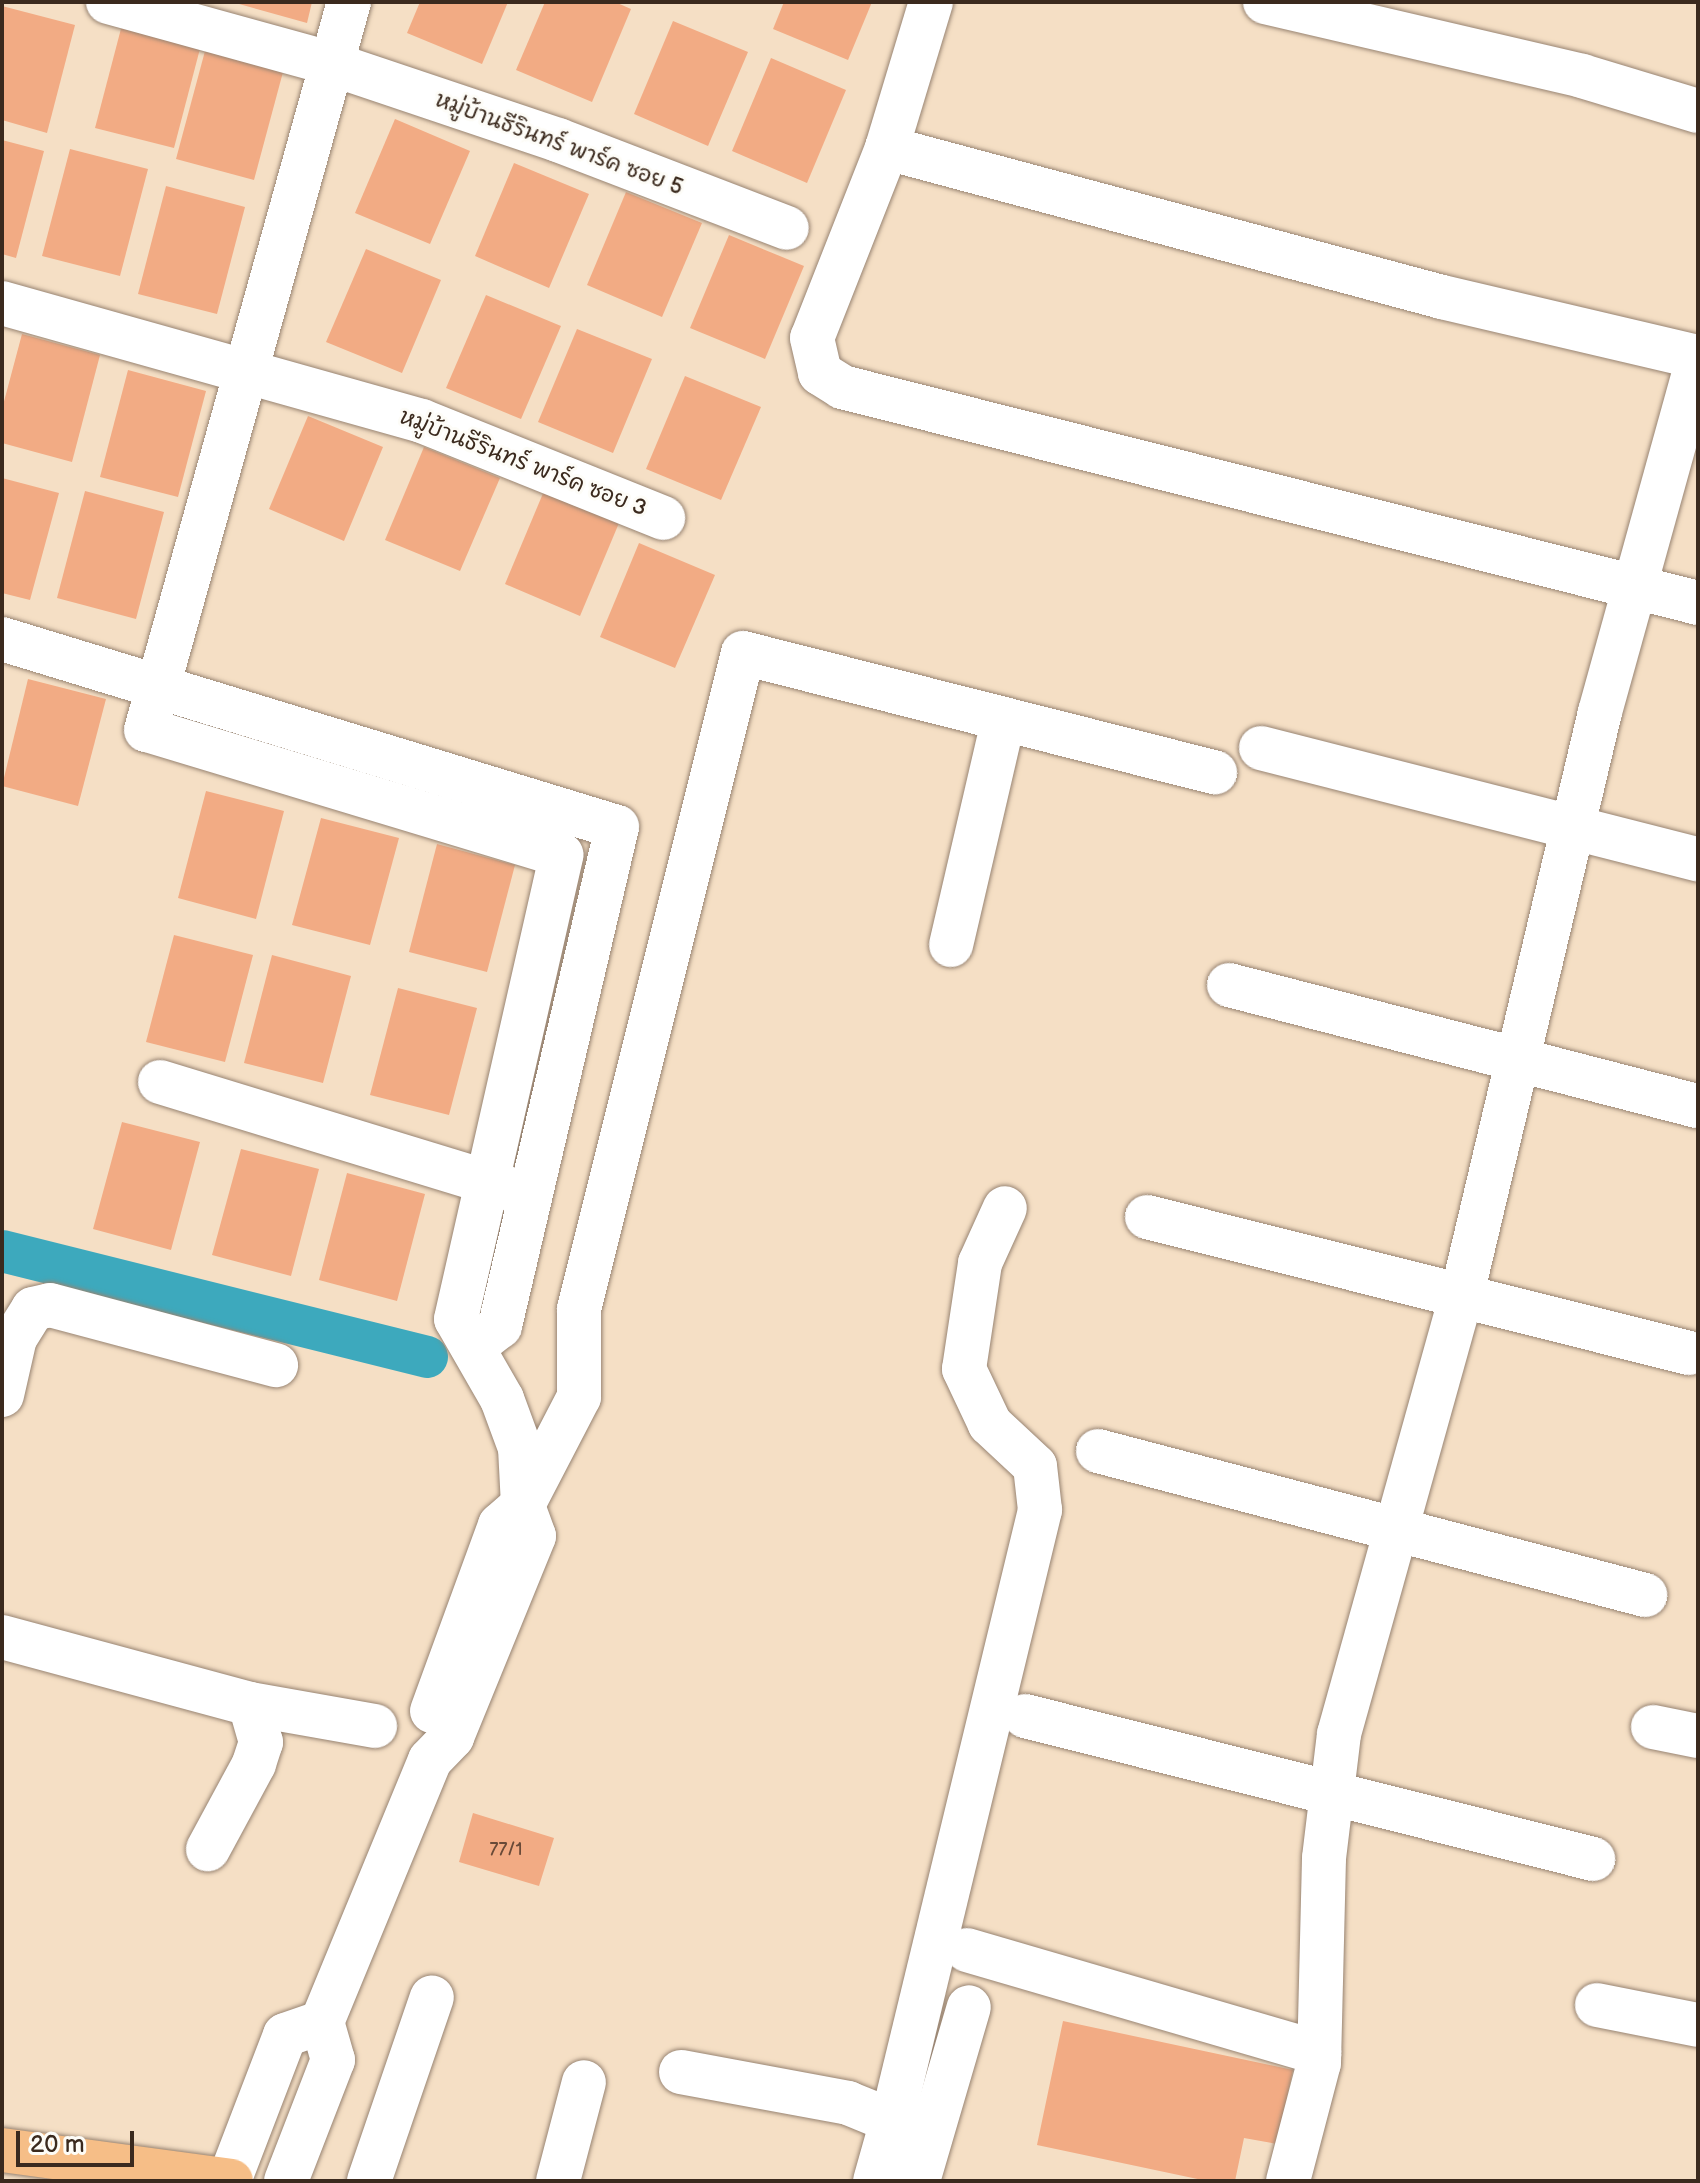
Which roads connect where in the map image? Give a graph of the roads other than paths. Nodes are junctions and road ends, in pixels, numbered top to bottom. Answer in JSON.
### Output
{"nodes":[{"id":1,"x":108,"y":2,"type":"edge"},
{"id":2,"x":349,"y":2,"type":"edge"},
{"id":3,"x":931,"y":2,"type":"edge"},
{"id":4,"x":1265,"y":2,"type":"edge"},
{"id":5,"x":329,"y":63,"type":"junction"},
{"id":6,"x":1698,"y":111,"type":"edge"},
{"id":7,"x":887,"y":148,"type":"junction"},
{"id":8,"x":787,"y":228,"type":"dead end"},
{"id":9,"x":2,"y":303,"type":"edge"},
{"id":10,"x":1698,"y":358,"type":"edge"},
{"id":11,"x":242,"y":374,"type":"junction"},
{"id":12,"x":663,"y":518,"type":"dead end"},
{"id":13,"x":1636,"y":587,"type":"junction"},
{"id":14,"x":1698,"y":603,"type":"edge"},
{"id":15,"x":2,"y":639,"type":"edge"},
{"id":16,"x":158,"y":686,"type":"junction"},
{"id":17,"x":1003,"y":721,"type":"junction"},
{"id":18,"x":1261,"y":748,"type":"dead end"},
{"id":19,"x":370,"y":751,"type":"junction"},
{"id":20,"x":1215,"y":772,"type":"dead end"},
{"id":21,"x":357,"y":793,"type":"junction"},
{"id":22,"x":1574,"y":828,"type":"junction"},
{"id":23,"x":1698,"y":859,"type":"edge"},
{"id":24,"x":951,"y":945,"type":"dead end"},
{"id":25,"x":1229,"y":985,"type":"dead end"},
{"id":26,"x":1519,"y":1060,"type":"junction"},
{"id":27,"x":160,"y":1082,"type":"dead end"},
{"id":28,"x":1698,"y":1106,"type":"edge"},
{"id":29,"x":485,"y":1183,"type":"junction"},
{"id":30,"x":531,"y":1195,"type":"junction"},
{"id":31,"x":1005,"y":1208,"type":"dead end"},
{"id":32,"x":1147,"y":1217,"type":"dead end"},
{"id":33,"x":1460,"y":1296,"type":"junction"},
{"id":34,"x":473,"y":1347,"type":"junction"},
{"id":35,"x":1689,"y":1353,"type":"dead end"},
{"id":36,"x":276,"y":1365,"type":"dead end"},
{"id":37,"x":2,"y":1395,"type":"edge"},
{"id":38,"x":1098,"y":1451,"type":"dead end"},
{"id":39,"x":523,"y":1505,"type":"junction"},
{"id":40,"x":1396,"y":1528,"type":"junction"},
{"id":41,"x":1645,"y":1595,"type":"dead end"},
{"id":42,"x":2,"y":1637,"type":"edge"},
{"id":43,"x":250,"y":1704,"type":"junction"},
{"id":44,"x":1025,"y":1716,"type":"dead end"},
{"id":45,"x":375,"y":1726,"type":"dead end"},
{"id":46,"x":1653,"y":1727,"type":"dead end"},
{"id":47,"x":1698,"y":1736,"type":"edge"},
{"id":48,"x":1328,"y":1793,"type":"junction"},
{"id":49,"x":208,"y":1849,"type":"dead end"},
{"id":50,"x":1593,"y":1859,"type":"dead end"},
{"id":51,"x":967,"y":1950,"type":"dead end"},
{"id":52,"x":432,"y":1997,"type":"dead end"},
{"id":53,"x":1597,"y":2005,"type":"dead end"},
{"id":54,"x":969,"y":2007,"type":"dead end"},
{"id":55,"x":322,"y":2022,"type":"junction"},
{"id":56,"x":1698,"y":2025,"type":"edge"},
{"id":57,"x":1319,"y":2053,"type":"junction"},
{"id":58,"x":681,"y":2072,"type":"dead end"},
{"id":59,"x":584,"y":2082,"type":"dead end"},
{"id":60,"x":892,"y":2121,"type":"junction"},
{"id":61,"x":2,"y":2150,"type":"edge"},
{"id":62,"x":230,"y":2181,"type":"edge"},
{"id":63,"x":286,"y":2181,"type":"edge"},
{"id":64,"x":369,"y":2181,"type":"edge"},
{"id":65,"x":558,"y":2181,"type":"edge"},
{"id":66,"x":875,"y":2181,"type":"edge"},
{"id":67,"x":918,"y":2181,"type":"edge"},
{"id":68,"x":1288,"y":2181,"type":"edge"}],
"edges":[{"from":1,"to":5,"type":"street","name":"หมู่บ้านธีรินทร์ พาร์ค ซอย 5"},
{"from":2,"to":5,"type":"street"},
{"from":3,"to":7,"type":"street"},
{"from":4,"to":6,"type":"street"},
{"from":5,"to":8,"type":"street","name":"หมู่บ้านธีรินทร์ พาร์ค ซอย 5"},
{"from":5,"to":11,"type":"street"},
{"from":7,"to":10,"type":"street"},
{"from":7,"to":13,"type":"street"},
{"from":9,"to":11,"type":"street","name":"หมู่บ้านธีรินทร์ พาร์ค ซอย 3"},
{"from":10,"to":13,"type":"street"},
{"from":11,"to":12,"type":"street","name":"หมู่บ้านธีรินทร์ พาร์ค ซอย 3"},
{"from":11,"to":16,"type":"street"},
{"from":13,"to":14,"type":"street"},
{"from":13,"to":22,"type":"street"},
{"from":15,"to":16,"type":"street"},
{"from":16,"to":19,"type":"street"},
{"from":16,"to":21,"type":"street"},
{"from":17,"to":20,"type":"street"},
{"from":17,"to":24,"type":"street"},
{"from":17,"to":39,"type":"street"},
{"from":18,"to":22,"type":"street"},
{"from":19,"to":21,"type":"street"},
{"from":19,"to":30,"type":"street"},
{"from":21,"to":29,"type":"street"},
{"from":22,"to":23,"type":"street"},
{"from":22,"to":26,"type":"street"},
{"from":25,"to":26,"type":"street"},
{"from":26,"to":28,"type":"street"},
{"from":26,"to":33,"type":"street"},
{"from":27,"to":29,"type":"street"},
{"from":29,"to":30,"type":"street"},
{"from":29,"to":34,"type":"street"},
{"from":30,"to":34,"type":"street"},
{"from":31,"to":60,"type":"street"},
{"from":32,"to":33,"type":"street"},
{"from":33,"to":35,"type":"street"},
{"from":33,"to":40,"type":"street"},
{"from":34,"to":39,"type":"street"},
{"from":36,"to":37,"type":"street"},
{"from":38,"to":40,"type":"street"},
{"from":39,"to":55,"type":"street"},
{"from":40,"to":41,"type":"street"},
{"from":40,"to":48,"type":"street"},
{"from":42,"to":43,"type":"street"},
{"from":43,"to":45,"type":"street"},
{"from":43,"to":49,"type":"street"},
{"from":44,"to":48,"type":"street"},
{"from":46,"to":47,"type":"street"},
{"from":48,"to":50,"type":"street"},
{"from":48,"to":57,"type":"street"},
{"from":51,"to":57,"type":"street"},
{"from":52,"to":64,"type":"street"},
{"from":53,"to":56,"type":"street"},
{"from":54,"to":67,"type":"street"},
{"from":55,"to":62,"type":"street"},
{"from":55,"to":63,"type":"street"},
{"from":57,"to":68,"type":"street"},
{"from":58,"to":60,"type":"street"},
{"from":59,"to":65,"type":"street"},
{"from":60,"to":66,"type":"street"},
{"from":61,"to":62,"type":"main road"}]}
